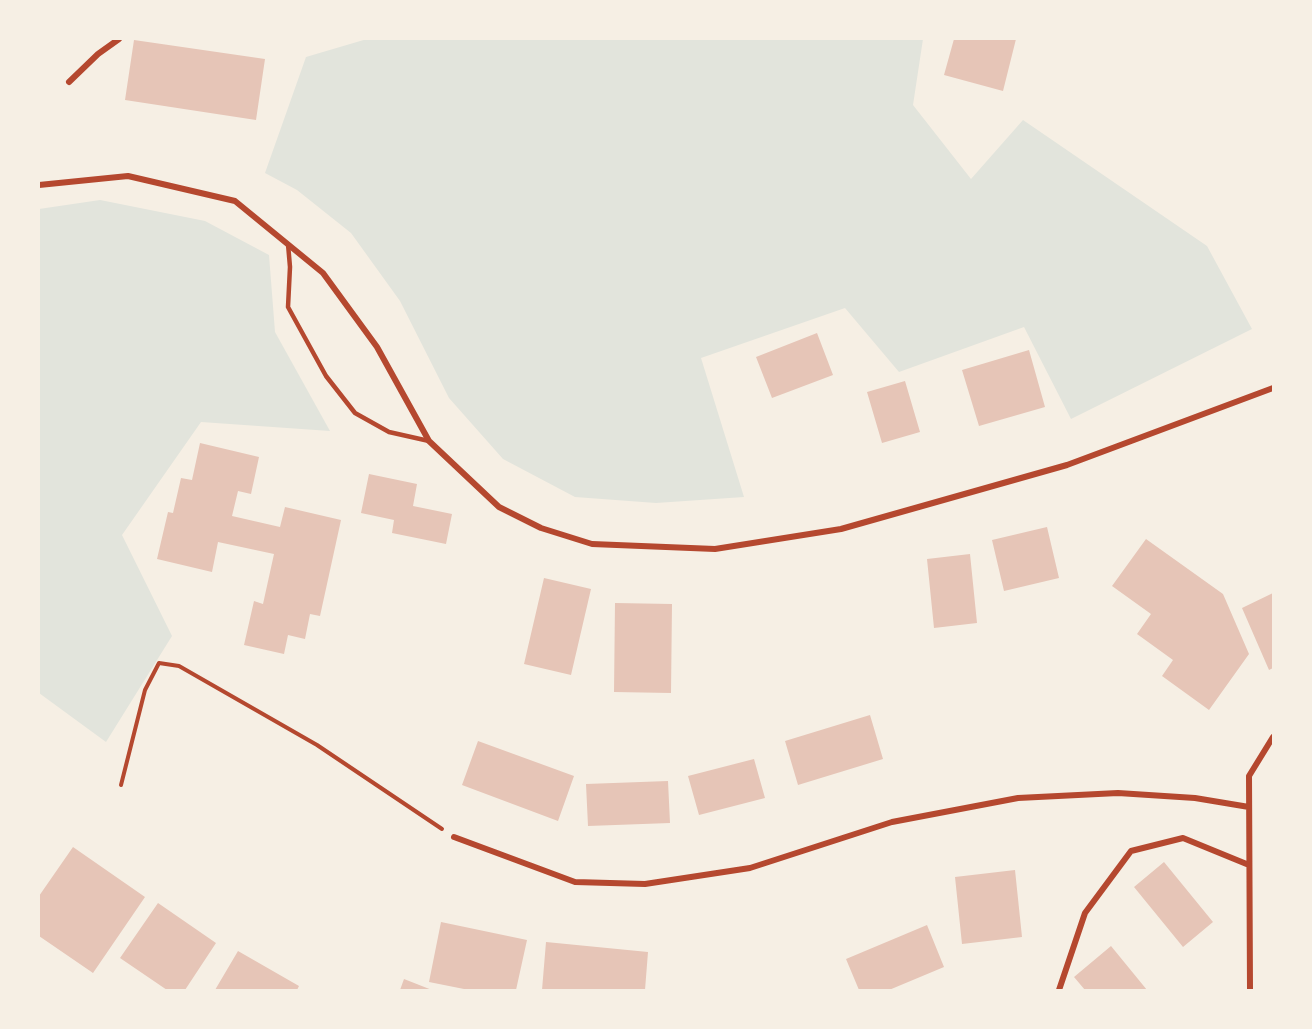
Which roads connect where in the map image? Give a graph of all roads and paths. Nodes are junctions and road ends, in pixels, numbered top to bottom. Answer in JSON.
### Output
{"nodes":[{"id":1,"x":119,"y":39,"type":"edge"},
{"id":2,"x":69,"y":82,"type":"dead end"},
{"id":3,"x":39,"y":185,"type":"edge"},
{"id":4,"x":288,"y":244,"type":"junction"},
{"id":5,"x":1273,"y":388,"type":"edge"},
{"id":6,"x":429,"y":441,"type":"junction"},
{"id":7,"x":1273,"y":736,"type":"edge"},
{"id":8,"x":121,"y":785,"type":"dead end"},
{"id":9,"x":1249,"y":807,"type":"junction"},
{"id":10,"x":454,"y":837,"type":"joint"},
{"id":11,"x":1249,"y":865,"type":"junction"},
{"id":12,"x":1060,"y":987,"type":"edge"},
{"id":13,"x":1066,"y":990,"type":"edge"},
{"id":14,"x":1250,"y":990,"type":"edge"}],
"edges":[{"from":1,"to":2,"type":"street"},
{"from":3,"to":4,"type":"street"},
{"from":4,"to":6,"type":"street"},
{"from":4,"to":6,"type":"lane"},
{"from":5,"to":6,"type":"street"},
{"from":7,"to":9,"type":"street"},
{"from":8,"to":10,"type":"path"},
{"from":9,"to":10,"type":"street"},
{"from":9,"to":11,"type":"street"},
{"from":11,"to":12,"type":"street"},
{"from":11,"to":14,"type":"street"},
{"from":12,"to":13,"type":"street"}]}
